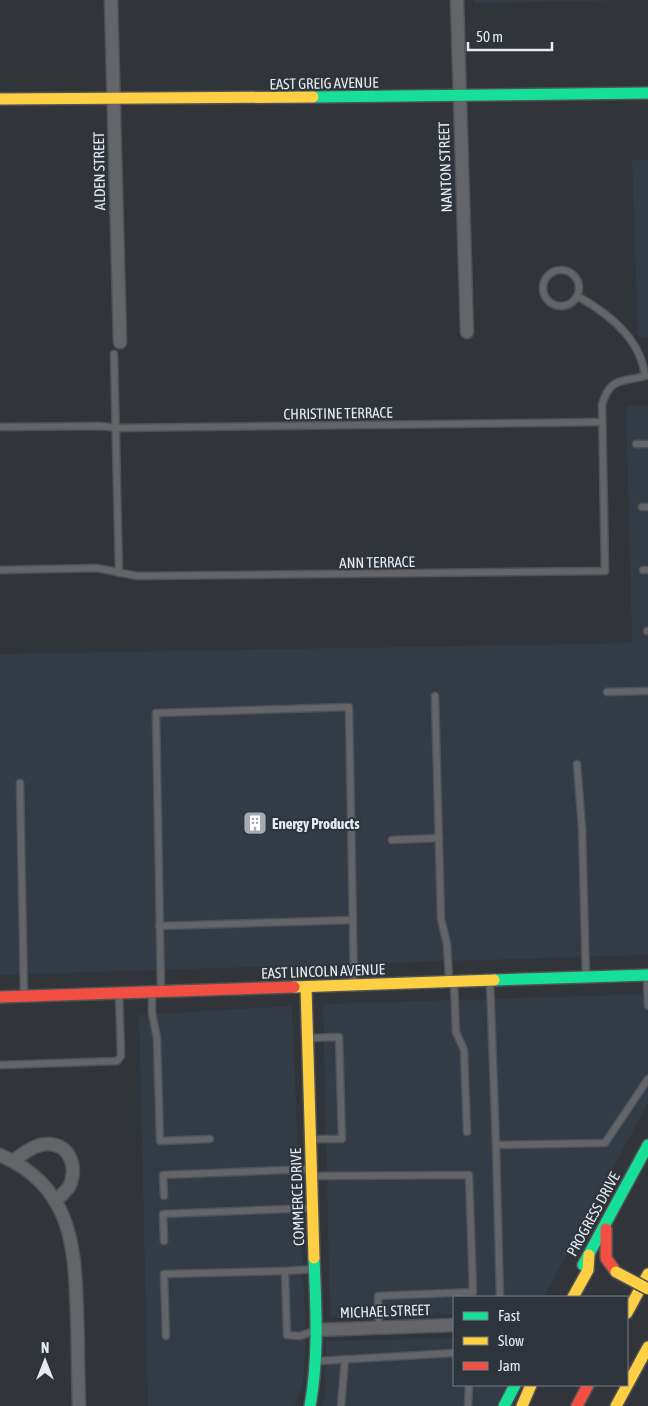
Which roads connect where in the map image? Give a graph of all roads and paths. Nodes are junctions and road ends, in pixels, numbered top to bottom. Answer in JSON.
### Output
{"nodes":[{"id":1,"x":110,"y":0,"type":"edge"},
{"id":2,"x":457,"y":0,"type":"edge"},
{"id":3,"x":648,"y":93,"type":"edge"},
{"id":4,"x":460,"y":96,"type":"junction"},
{"id":5,"x":0,"y":99,"type":"edge"},
{"id":6,"x":114,"y":100,"type":"junction"},
{"id":7,"x":578,"y":296,"type":"junction"},
{"id":8,"x":467,"y":332,"type":"dead end"},
{"id":9,"x":117,"y":348,"type":"joint"},
{"id":10,"x":647,"y":376,"type":"edge"},
{"id":11,"x":602,"y":422,"type":"junction"},
{"id":12,"x":0,"y":427,"type":"edge"},
{"id":13,"x":117,"y":428,"type":"junction"},
{"id":14,"x":636,"y":444,"type":"dead end"},
{"id":15,"x":648,"y":444,"type":"edge"},
{"id":16,"x":0,"y":570,"type":"edge"},
{"id":17,"x":120,"y":573,"type":"junction"},
{"id":18,"x":648,"y":691,"type":"edge"},
{"id":19,"x":607,"y":692,"type":"dead end"},
{"id":20,"x":435,"y":696,"type":"dead end"},
{"id":21,"x":578,"y":764,"type":"dead end"},
{"id":22,"x":20,"y":783,"type":"dead end"},
{"id":23,"x":439,"y":838,"type":"junction"},
{"id":24,"x":392,"y":840,"type":"dead end"},
{"id":25,"x":353,"y":920,"type":"junction"},
{"id":26,"x":159,"y":926,"type":"junction"},
{"id":27,"x":647,"y":975,"type":"edge"},
{"id":28,"x":586,"y":977,"type":"junction"},
{"id":29,"x":490,"y":980,"type":"junction"},
{"id":30,"x":451,"y":981,"type":"junction"},
{"id":31,"x":354,"y":985,"type":"junction"},
{"id":32,"x":306,"y":986,"type":"junction"},
{"id":33,"x":156,"y":992,"type":"junction"},
{"id":34,"x":118,"y":993,"type":"junction"},
{"id":35,"x":24,"y":996,"type":"junction"},
{"id":36,"x":0,"y":997,"type":"edge"},
{"id":37,"x":648,"y":1006,"type":"edge"},
{"id":38,"x":308,"y":1038,"type":"junction"},
{"id":39,"x":0,"y":1065,"type":"edge"},
{"id":40,"x":648,"y":1079,"type":"edge"},
{"id":41,"x":467,"y":1132,"type":"dead end"},
{"id":42,"x":310,"y":1139,"type":"junction"},
{"id":43,"x":210,"y":1140,"type":"dead end"},
{"id":44,"x":496,"y":1144,"type":"junction"},
{"id":45,"x":648,"y":1145,"type":"edge"},
{"id":46,"x":0,"y":1155,"type":"edge"},
{"id":47,"x":14,"y":1161,"type":"junction"},
{"id":48,"x":311,"y":1172,"type":"junction"},
{"id":49,"x":164,"y":1196,"type":"dead end"},
{"id":50,"x":55,"y":1201,"type":"junction"},
{"id":51,"x":312,"y":1208,"type":"junction"},
{"id":52,"x":608,"y":1221,"type":"junction"},
{"id":53,"x":164,"y":1241,"type":"dead end"},
{"id":54,"x":589,"y":1255,"type":"junction"},
{"id":55,"x":315,"y":1269,"type":"junction"},
{"id":56,"x":285,"y":1271,"type":"junction"},
{"id":57,"x":648,"y":1274,"type":"edge"},
{"id":58,"x":648,"y":1289,"type":"edge"},
{"id":59,"x":500,"y":1296,"type":"edge"},
{"id":60,"x":565,"y":1296,"type":"edge"},
{"id":61,"x":574,"y":1296,"type":"edge"},
{"id":62,"x":628,"y":1311,"type":"edge"},
{"id":63,"x":453,"y":1325,"type":"edge"},
{"id":64,"x":379,"y":1328,"type":"junction"},
{"id":65,"x":317,"y":1330,"type":"junction"},
{"id":66,"x":166,"y":1336,"type":"dead end"},
{"id":67,"x":648,"y":1347,"type":"edge"},
{"id":68,"x":453,"y":1353,"type":"edge"},
{"id":69,"x":345,"y":1359,"type":"junction"},
{"id":70,"x":317,"y":1361,"type":"junction"},
{"id":71,"x":628,"y":1384,"type":"edge"},
{"id":72,"x":469,"y":1386,"type":"edge"},
{"id":73,"x":514,"y":1386,"type":"edge"},
{"id":74,"x":531,"y":1386,"type":"edge"},
{"id":75,"x":587,"y":1386,"type":"edge"},
{"id":76,"x":627,"y":1386,"type":"edge"},
{"id":77,"x":79,"y":1406,"type":"edge"},
{"id":78,"x":310,"y":1406,"type":"edge"},
{"id":79,"x":341,"y":1406,"type":"edge"},
{"id":80,"x":468,"y":1406,"type":"edge"},
{"id":81,"x":504,"y":1406,"type":"edge"},
{"id":82,"x":522,"y":1406,"type":"edge"},
{"id":83,"x":577,"y":1406,"type":"edge"},
{"id":84,"x":616,"y":1406,"type":"edge"}],
"edges":[{"from":1,"to":6,"type":"street","name":"ALDEN STREET"},
{"from":2,"to":4,"type":"street","name":"NANTON STREET"},
{"from":3,"to":4,"type":"main road","name":"EAST GREIG AVENUE"},
{"from":4,"to":6,"type":"main road","name":"EAST GREIG AVENUE"},
{"from":4,"to":8,"type":"street","name":"NANTON STREET"},
{"from":5,"to":6,"type":"main road","name":"EAST GREIG AVENUE"},
{"from":6,"to":9,"type":"street","name":"ALDEN STREET"},
{"from":7,"to":7,"type":"lane"},
{"from":7,"to":10,"type":"lane"},
{"from":9,"to":13,"type":"lane"},
{"from":10,"to":11,"type":"lane"},
{"from":11,"to":13,"type":"lane","name":"CHRISTINE TERRACE"},
{"from":11,"to":17,"type":"lane","name":"ANN TERRACE"},
{"from":12,"to":13,"type":"lane","name":"CHRISTINE TERRACE"},
{"from":13,"to":17,"type":"lane"},
{"from":14,"to":15,"type":"lane"},
{"from":16,"to":17,"type":"lane","name":"ANN TERRACE"},
{"from":18,"to":19,"type":"lane"},
{"from":20,"to":23,"type":"lane"},
{"from":21,"to":28,"type":"lane"},
{"from":22,"to":35,"type":"lane"},
{"from":23,"to":24,"type":"lane"},
{"from":23,"to":30,"type":"lane"},
{"from":25,"to":26,"type":"lane"},
{"from":25,"to":26,"type":"lane"},
{"from":25,"to":31,"type":"lane"},
{"from":26,"to":33,"type":"lane"},
{"from":27,"to":28,"type":"main road","name":"EAST LINCOLN AVENUE"},
{"from":27,"to":37,"type":"lane"},
{"from":28,"to":29,"type":"main road","name":"EAST LINCOLN AVENUE"},
{"from":29,"to":30,"type":"main road","name":"EAST LINCOLN AVENUE"},
{"from":29,"to":44,"type":"lane"},
{"from":30,"to":31,"type":"main road","name":"EAST LINCOLN AVENUE"},
{"from":30,"to":41,"type":"lane"},
{"from":31,"to":32,"type":"main road","name":"EAST LINCOLN AVENUE"},
{"from":32,"to":33,"type":"main road","name":"EAST LINCOLN AVENUE"},
{"from":32,"to":38,"type":"main road","name":"COMMERCE DRIVE"},
{"from":33,"to":34,"type":"main road","name":"EAST LINCOLN AVENUE"},
{"from":33,"to":43,"type":"lane"},
{"from":34,"to":35,"type":"main road","name":"EAST LINCOLN AVENUE"},
{"from":34,"to":39,"type":"lane"},
{"from":35,"to":36,"type":"main road","name":"EAST LINCOLN AVENUE"},
{"from":38,"to":42,"type":"main road","name":"COMMERCE DRIVE"},
{"from":38,"to":42,"type":"lane"},
{"from":40,"to":44,"type":"lane"},
{"from":42,"to":48,"type":"main road","name":"COMMERCE DRIVE"},
{"from":44,"to":59,"type":"lane"},
{"from":45,"to":52,"type":"main road","name":"PROGRESS DRIVE"},
{"from":46,"to":47,"type":"street"},
{"from":47,"to":50,"type":"street"},
{"from":47,"to":50,"type":"street"},
{"from":48,"to":49,"type":"lane"},
{"from":48,"to":51,"type":"main road","name":"COMMERCE DRIVE"},
{"from":48,"to":64,"type":"lane"},
{"from":50,"to":77,"type":"street"},
{"from":51,"to":53,"type":"lane"},
{"from":51,"to":55,"type":"main road","name":"COMMERCE DRIVE"},
{"from":52,"to":54,"type":"main road","name":"PROGRESS DRIVE"},
{"from":52,"to":58,"type":"main road","bridge":true},
{"from":54,"to":60,"type":"main road","name":"PROGRESS DRIVE"},
{"from":54,"to":61,"type":"main road"},
{"from":55,"to":56,"type":"lane"},
{"from":55,"to":65,"type":"main road","name":"COMMERCE DRIVE"},
{"from":56,"to":65,"type":"lane"},
{"from":56,"to":66,"type":"lane"},
{"from":57,"to":62,"type":"main road"},
{"from":63,"to":64,"type":"street","name":"MICHAEL STREET"},
{"from":64,"to":65,"type":"street","name":"MICHAEL STREET"},
{"from":65,"to":70,"type":"main road","name":"COMMERCE DRIVE"},
{"from":67,"to":71,"type":"main road"},
{"from":68,"to":69,"type":"lane"},
{"from":69,"to":70,"type":"lane"},
{"from":69,"to":79,"type":"lane"},
{"from":70,"to":78,"type":"main road","name":"COMMERCE DRIVE"},
{"from":72,"to":80,"type":"lane"},
{"from":73,"to":81,"type":"main road"},
{"from":74,"to":82,"type":"main road"},
{"from":75,"to":83,"type":"main road"},
{"from":76,"to":84,"type":"main road"}]}
